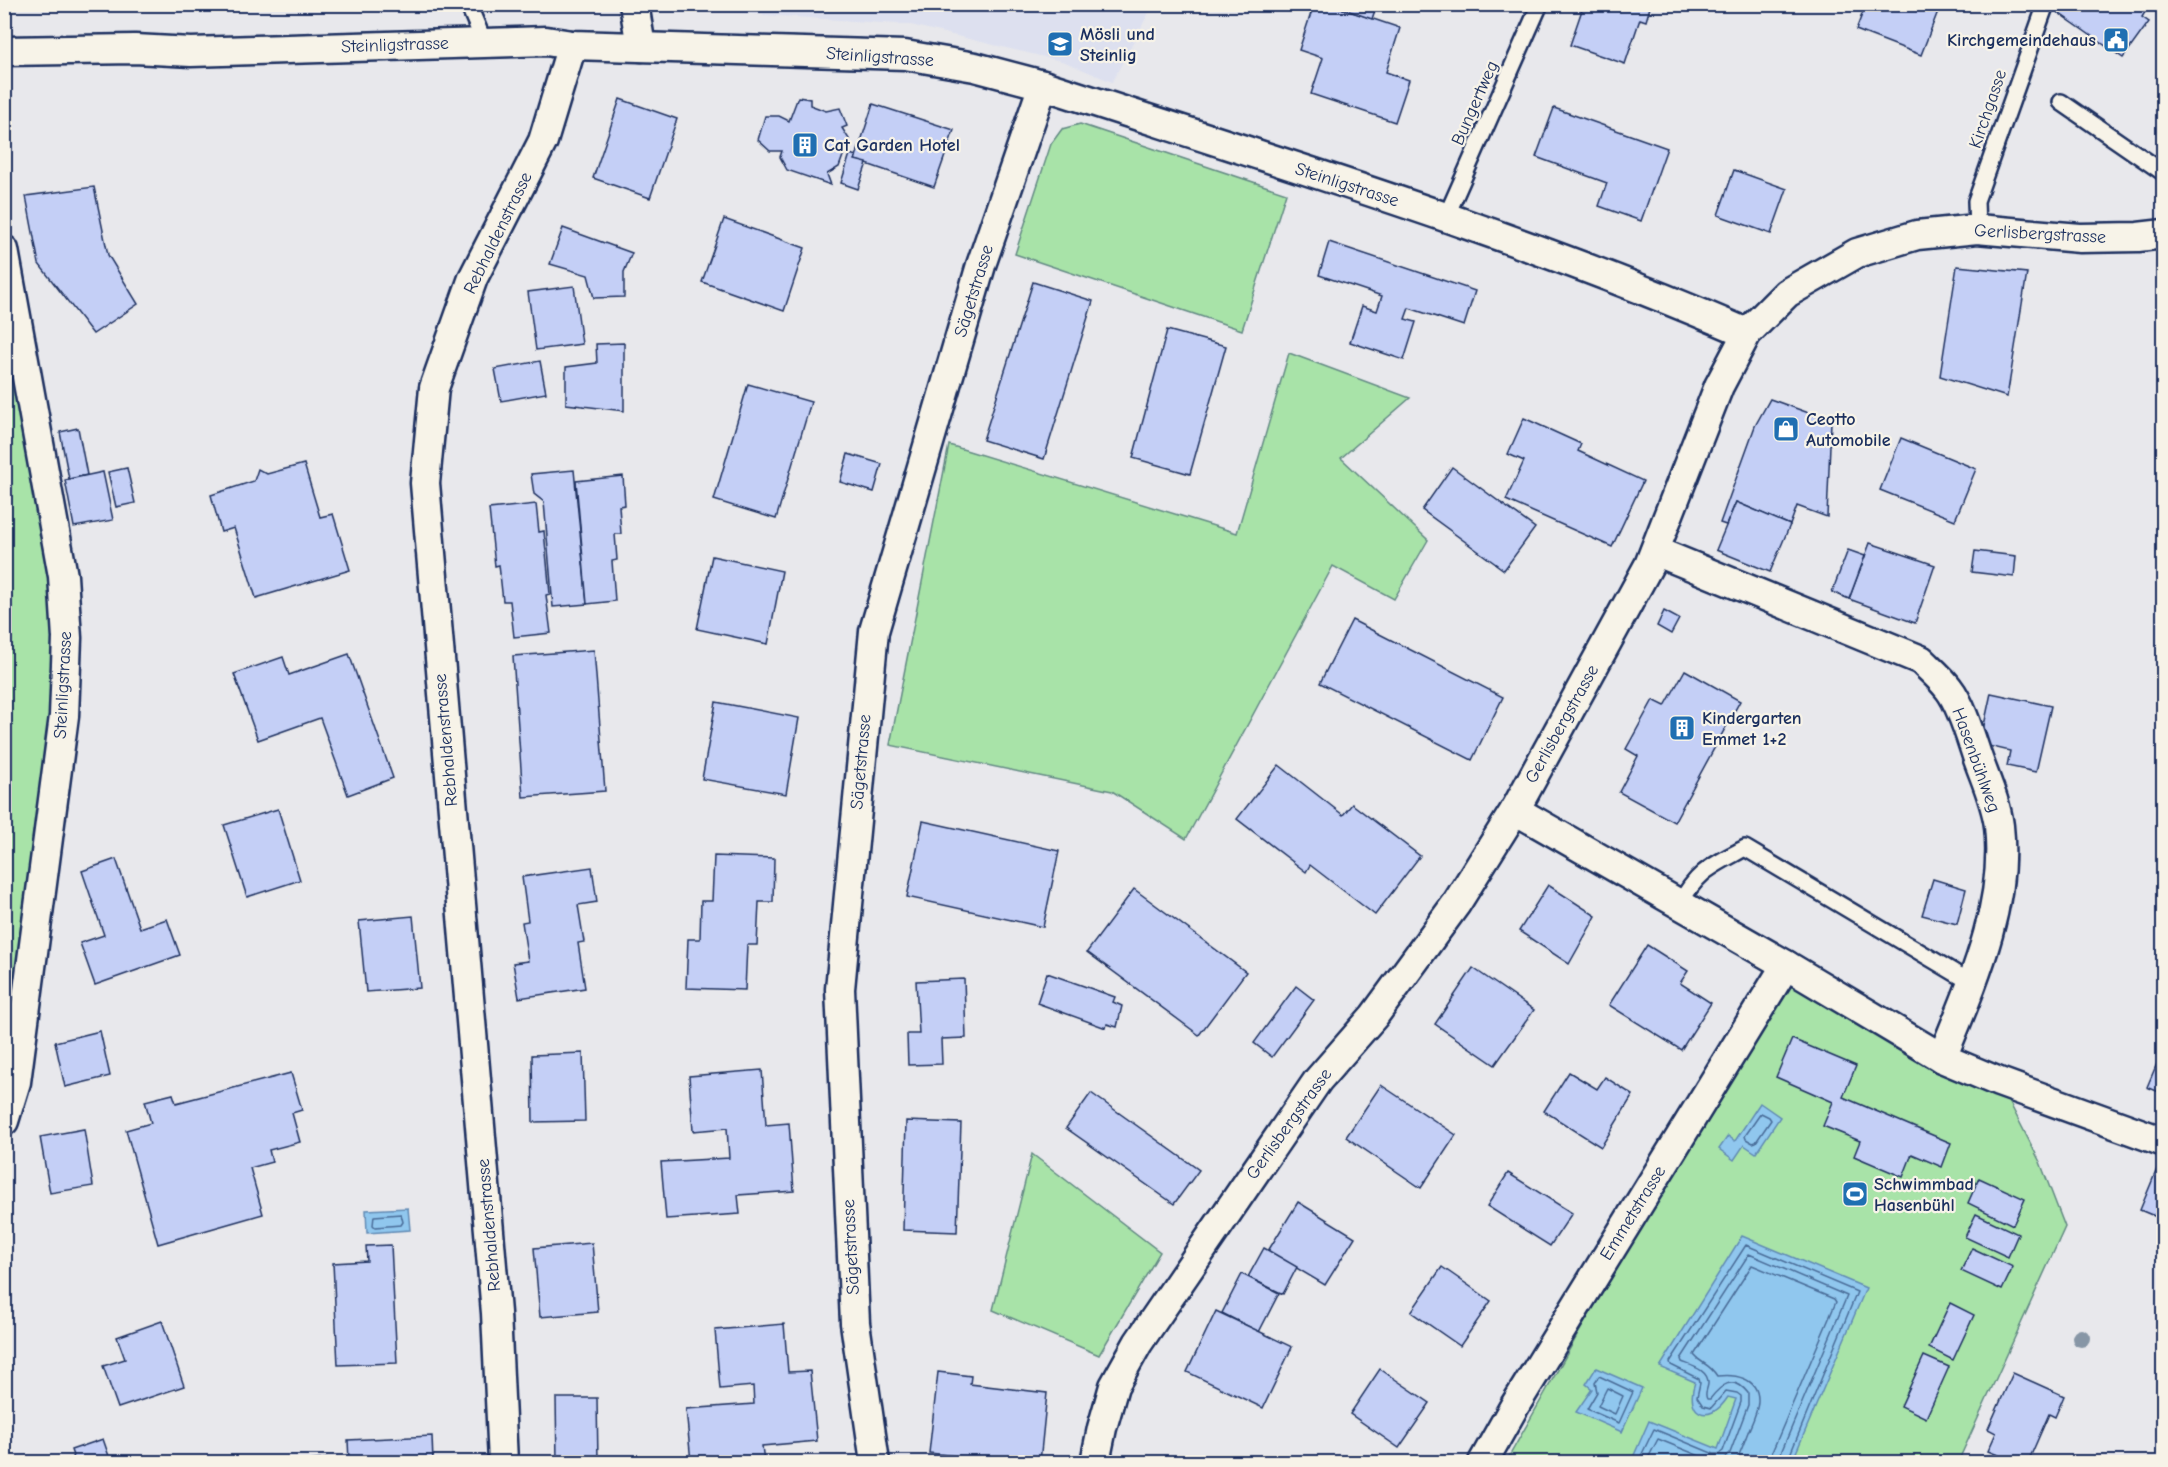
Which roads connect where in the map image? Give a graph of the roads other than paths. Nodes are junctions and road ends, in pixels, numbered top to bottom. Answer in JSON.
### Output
{"nodes":[{"id":1,"x":468,"y":4,"type":"edge"},
{"id":2,"x":634,"y":4,"type":"edge"},
{"id":3,"x":1540,"y":4,"type":"edge"},
{"id":4,"x":2046,"y":4,"type":"edge"},
{"id":5,"x":484,"y":42,"type":"junction"},
{"id":6,"x":572,"y":45,"type":"junction"},
{"id":7,"x":641,"y":47,"type":"junction"},
{"id":8,"x":4,"y":51,"type":"edge"},
{"id":9,"x":1043,"y":86,"type":"junction"},
{"id":10,"x":2061,"y":102,"type":"dead end"},
{"id":11,"x":2163,"y":173,"type":"edge"},
{"id":12,"x":1446,"y":217,"type":"junction"},
{"id":13,"x":1977,"y":229,"type":"junction"},
{"id":14,"x":2163,"y":234,"type":"edge"},
{"id":15,"x":4,"y":250,"type":"edge"},
{"id":16,"x":1747,"y":333,"type":"junction"},
{"id":17,"x":1655,"y":551,"type":"junction"},
{"id":18,"x":1515,"y":810,"type":"junction"},
{"id":19,"x":1679,"y":905,"type":"junction"},
{"id":20,"x":1786,"y":964,"type":"junction"},
{"id":21,"x":1972,"y":983,"type":"junction"},
{"id":22,"x":1942,"y":1058,"type":"junction"},
{"id":23,"x":4,"y":1120,"type":"edge"},
{"id":24,"x":2163,"y":1142,"type":"edge"},
{"id":25,"x":503,"y":1462,"type":"edge"},
{"id":26,"x":875,"y":1462,"type":"edge"},
{"id":27,"x":1095,"y":1462,"type":"edge"},
{"id":28,"x":1483,"y":1462,"type":"edge"}],
"edges":[{"from":1,"to":5,"type":"lane"},
{"from":2,"to":7,"type":"street"},
{"from":3,"to":12,"type":"lane","name":"Bungertweg"},
{"from":4,"to":13,"type":"lane","name":"Kirchgasse"},
{"from":5,"to":6,"type":"street","name":"Steinligstrasse"},
{"from":5,"to":8,"type":"street","name":"Steinligstrasse"},
{"from":6,"to":7,"type":"street","name":"Steinligstrasse"},
{"from":6,"to":25,"type":"street","name":"Rebhaldenstrasse"},
{"from":7,"to":9,"type":"street","name":"Steinligstrasse"},
{"from":9,"to":12,"type":"street","name":"Steinligstrasse"},
{"from":9,"to":26,"type":"street","name":"Sägetstrasse"},
{"from":10,"to":11,"type":"lane"},
{"from":12,"to":16,"type":"street","name":"Steinligstrasse"},
{"from":13,"to":14,"type":"street","name":"Gerlisbergstrasse"},
{"from":13,"to":16,"type":"street","name":"Gerlisbergstrasse"},
{"from":15,"to":23,"type":"street","name":"Steinligstrasse"},
{"from":16,"to":17,"type":"street","name":"Gerlisbergstrasse"},
{"from":17,"to":18,"type":"street","name":"Gerlisbergstrasse"},
{"from":17,"to":21,"type":"street","name":"Hasenbühlweg"},
{"from":18,"to":19,"type":"street"},
{"from":18,"to":27,"type":"street","name":"Gerlisbergstrasse"},
{"from":19,"to":20,"type":"street"},
{"from":19,"to":21,"type":"lane"},
{"from":20,"to":22,"type":"street"},
{"from":20,"to":28,"type":"street","name":"Emmetstrasse"},
{"from":21,"to":22,"type":"street","name":"Hasenbühlweg"},
{"from":22,"to":24,"type":"street"}]}
